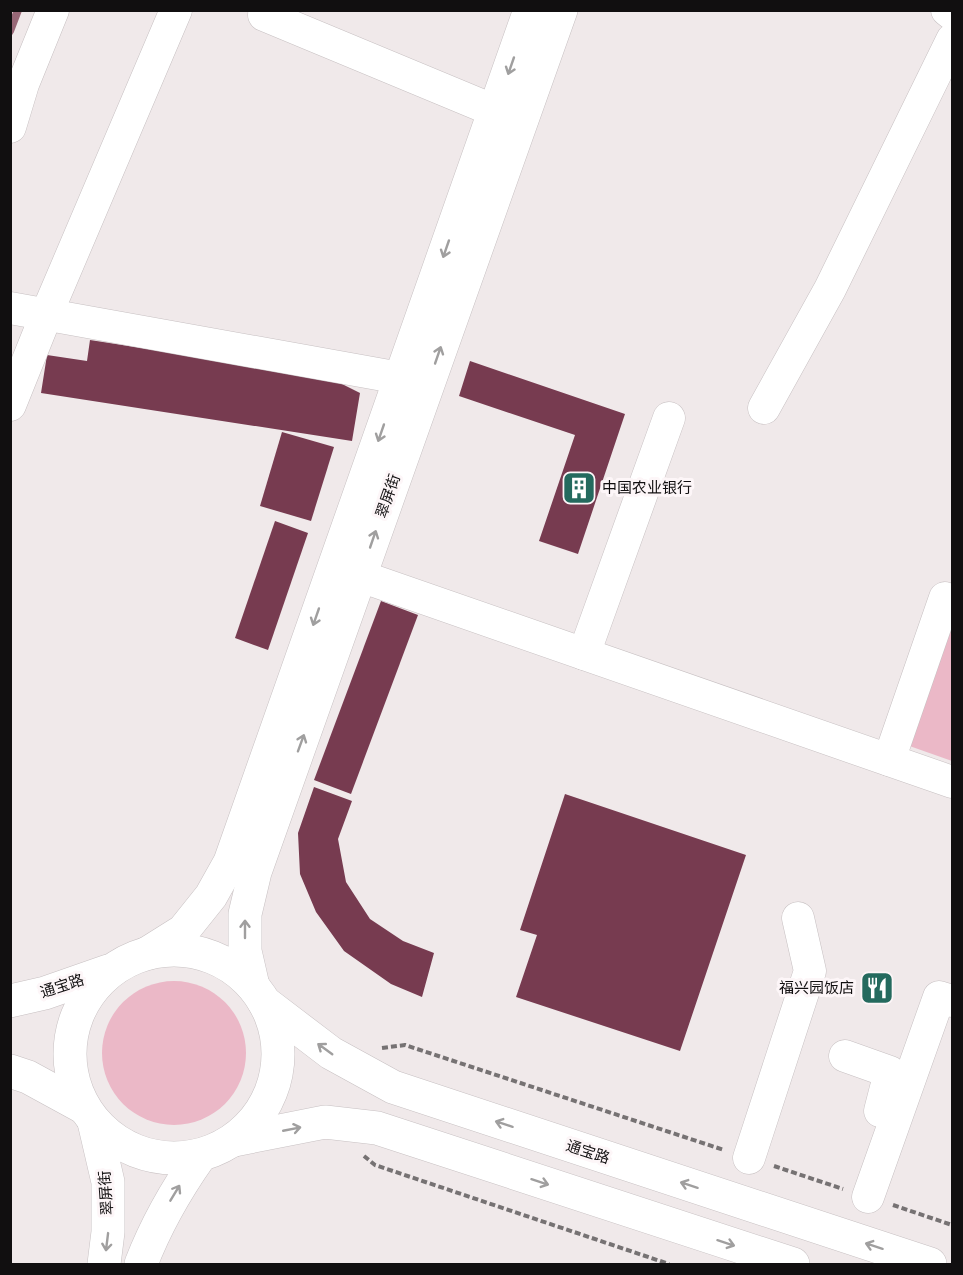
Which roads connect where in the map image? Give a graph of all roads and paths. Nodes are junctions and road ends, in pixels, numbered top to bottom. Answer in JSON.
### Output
{"nodes":[{"id":1,"x":53,"y":10,"type":"edge"},
{"id":2,"x":176,"y":10,"type":"edge"},
{"id":3,"x":530,"y":10,"type":"edge"},
{"id":4,"x":561,"y":10,"type":"edge"},
{"id":5,"x":947,"y":10,"type":"edge"},
{"id":6,"x":952,"y":14,"type":"edge"},
{"id":7,"x":264,"y":15,"type":"dead end"},
{"id":8,"x":952,"y":40,"type":"edge"},
{"id":9,"x":495,"y":111,"type":"junction"},
{"id":10,"x":10,"y":127,"type":"edge"},
{"id":11,"x":10,"y":308,"type":"edge"},
{"id":12,"x":47,"y":313,"type":"junction"},
{"id":13,"x":400,"y":378,"type":"junction"},
{"id":14,"x":10,"y":405,"type":"edge"},
{"id":15,"x":764,"y":408,"type":"dead end"},
{"id":16,"x":669,"y":418,"type":"dead end"},
{"id":17,"x":360,"y":576,"type":"junction"},
{"id":18,"x":952,"y":601,"type":"edge"},
{"id":19,"x":584,"y":654,"type":"junction"},
{"id":20,"x":889,"y":760,"type":"junction"},
{"id":21,"x":952,"y":782,"type":"edge"},
{"id":22,"x":798,"y":918,"type":"dead end"},
{"id":23,"x":148,"y":953,"type":"junction"},
{"id":24,"x":112,"y":969,"type":"junction"},
{"id":25,"x":259,"y":994,"type":"junction"},
{"id":26,"x":10,"y":1001,"type":"edge"},
{"id":27,"x":952,"y":1001,"type":"edge"},
{"id":28,"x":373,"y":1049,"type":"dead end"},
{"id":29,"x":845,"y":1056,"type":"dead end"},
{"id":30,"x":10,"y":1071,"type":"edge"},
{"id":31,"x":89,"y":1115,"type":"junction"},
{"id":32,"x":234,"y":1140,"type":"junction"},
{"id":33,"x":358,"y":1150,"type":"dead end"},
{"id":34,"x":200,"y":1156,"type":"junction"},
{"id":35,"x":749,"y":1158,"type":"junction"},
{"id":36,"x":871,"y":1190,"type":"junction"},
{"id":37,"x":952,"y":1225,"type":"edge"},
{"id":38,"x":104,"y":1264,"type":"edge"},
{"id":39,"x":141,"y":1264,"type":"edge"},
{"id":40,"x":669,"y":1264,"type":"edge"},
{"id":41,"x":793,"y":1264,"type":"edge"},
{"id":42,"x":930,"y":1264,"type":"edge"}],
"edges":[{"from":1,"to":10,"type":"street"},
{"from":2,"to":12,"type":"street"},
{"from":3,"to":9,"type":"main road","name":"翠屏街","one_way":true},
{"from":17,"to":4,"type":"main road","name":"翠屏街","one_way":true},
{"from":5,"to":6,"type":"street"},
{"from":7,"to":9,"type":"street"},
{"from":8,"to":15,"type":"street"},
{"from":9,"to":13,"type":"main road","name":"翠屏街","one_way":true},
{"from":11,"to":12,"type":"street"},
{"from":12,"to":13,"type":"street"},
{"from":12,"to":14,"type":"street"},
{"from":13,"to":23,"type":"main road","name":"翠屏街","one_way":true},
{"from":16,"to":19,"type":"street"},
{"from":17,"to":19,"type":"street"},
{"from":25,"to":17,"type":"main road","name":"翠屏街","one_way":true},
{"from":18,"to":20,"type":"street"},
{"from":19,"to":20,"type":"street"},
{"from":20,"to":21,"type":"street"},
{"from":22,"to":35,"type":"street"},
{"from":23,"to":24,"type":"main road"},
{"from":23,"to":25,"type":"main road"},
{"from":24,"to":26,"type":"main road","name":"通宝路"},
{"from":24,"to":31,"type":"main road"},
{"from":25,"to":32,"type":"main road"},
{"from":42,"to":25,"type":"main road","name":"通宝路","one_way":true},
{"from":27,"to":36,"type":"street"},
{"from":28,"to":35,"type":"path"},
{"from":29,"to":36,"type":"street"},
{"from":30,"to":31,"type":"main road"},
{"from":31,"to":34,"type":"main road"},
{"from":31,"to":38,"type":"main road","name":"翠屏街","one_way":true},
{"from":32,"to":34,"type":"main road"},
{"from":32,"to":41,"type":"main road","one_way":true},
{"from":33,"to":40,"type":"path"},
{"from":39,"to":34,"type":"main road","one_way":true},
{"from":35,"to":36,"type":"path"},
{"from":36,"to":37,"type":"path"}]}
